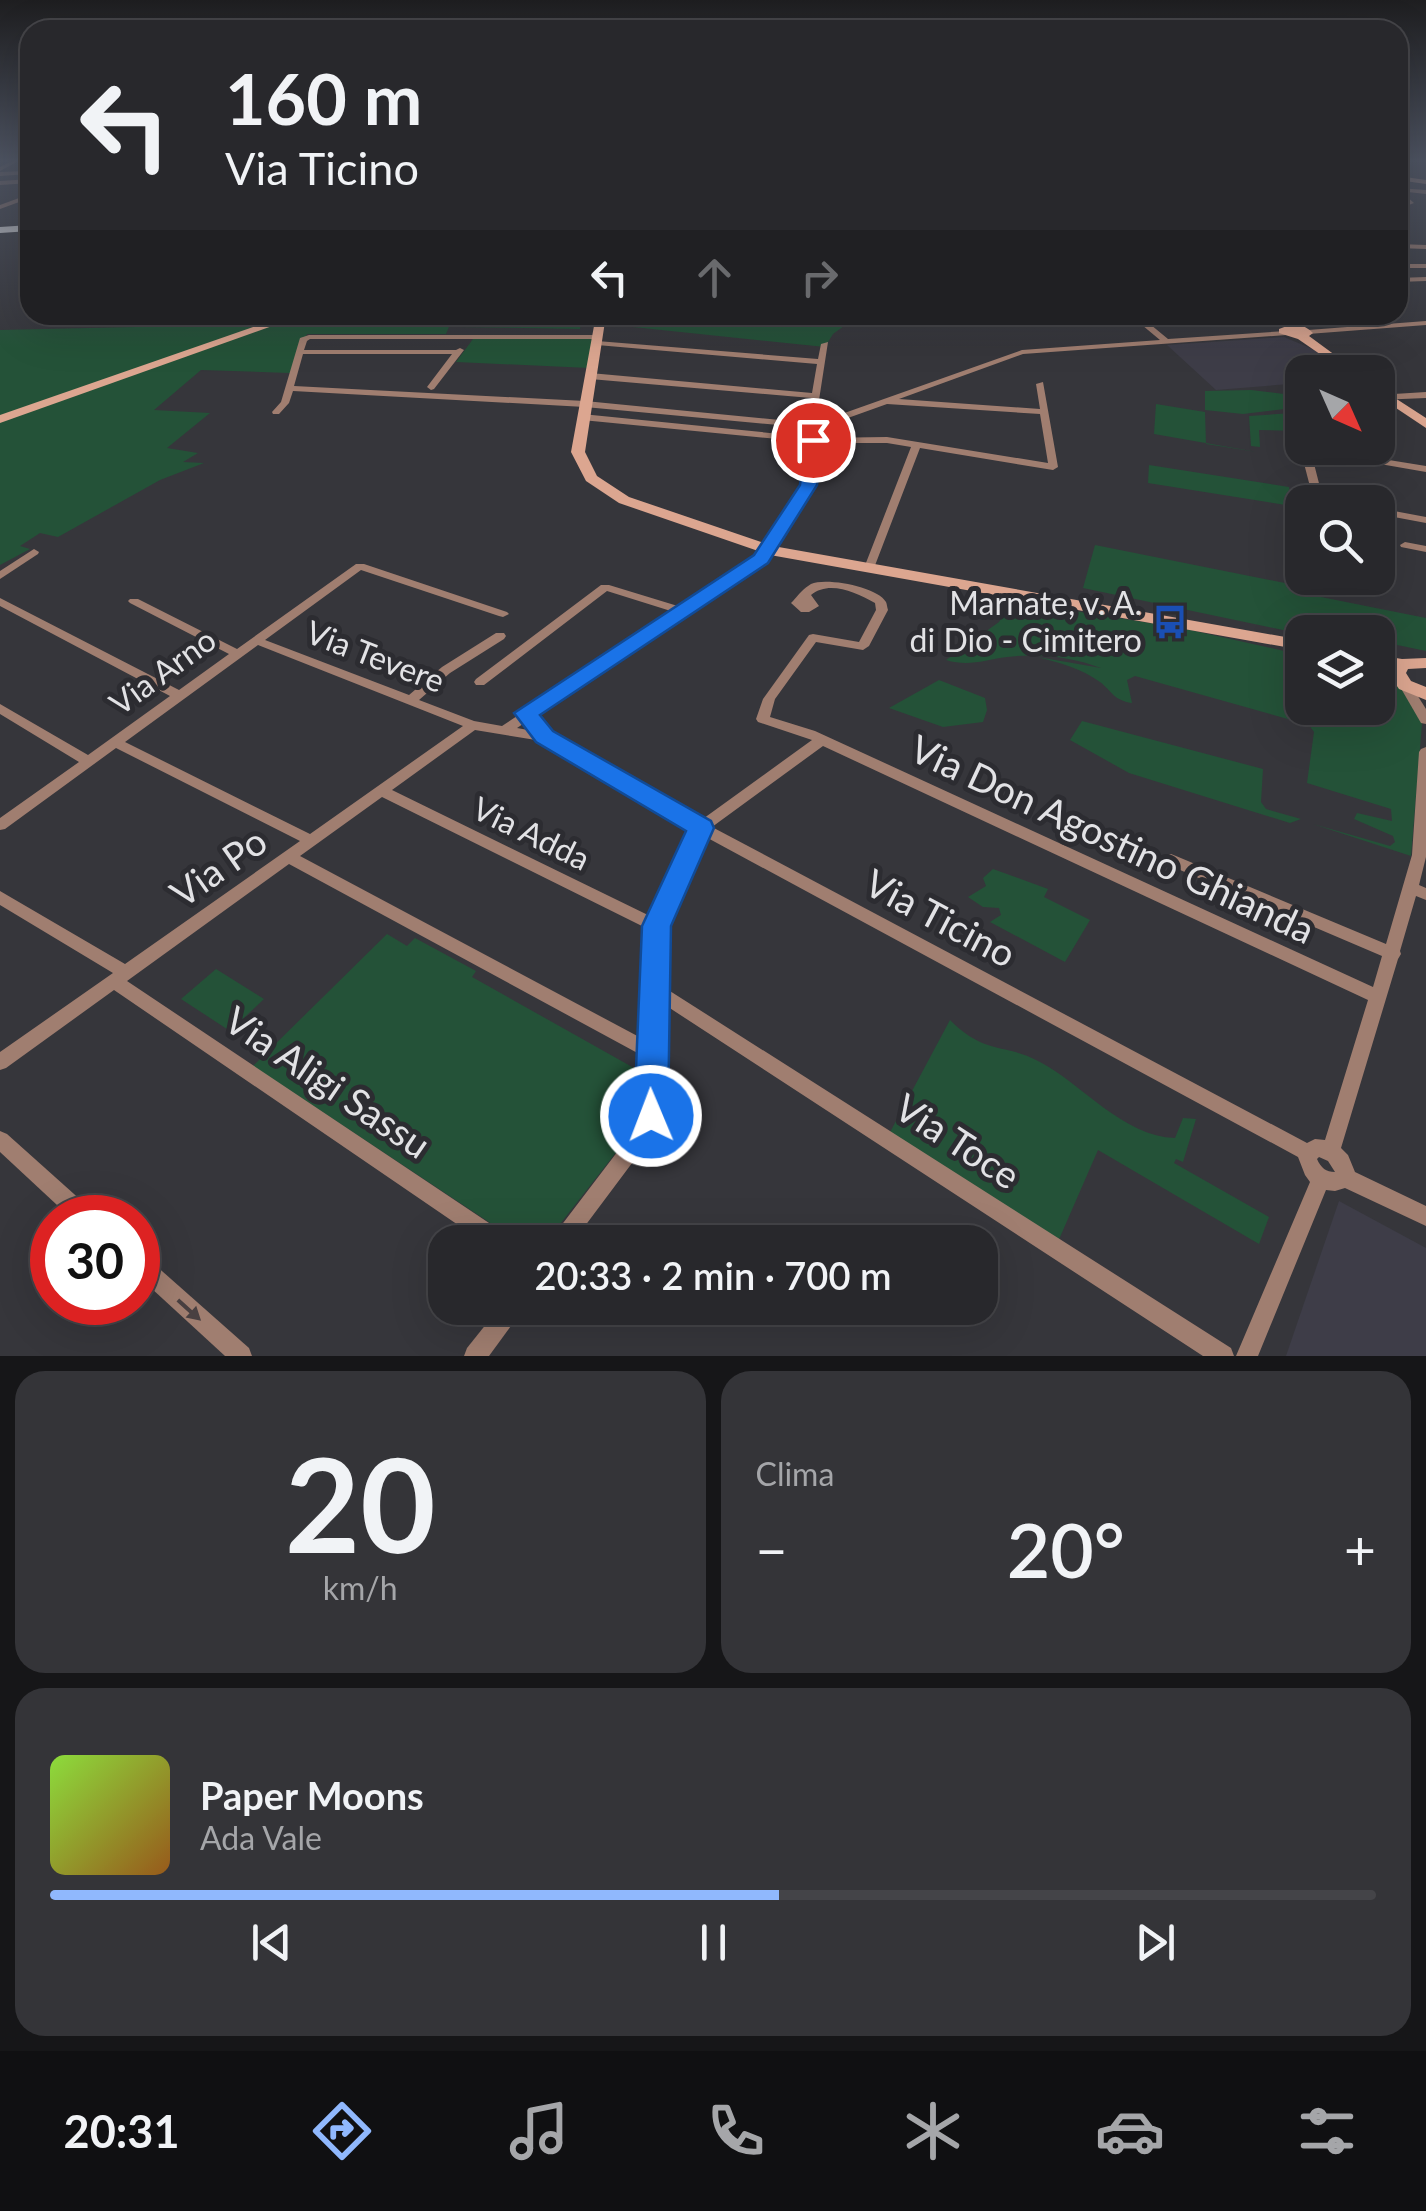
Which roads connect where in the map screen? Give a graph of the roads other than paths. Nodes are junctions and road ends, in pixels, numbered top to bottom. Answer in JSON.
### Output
{"nodes":[{"id":1,"x":269,"y":325,"type":"edge"},
{"id":2,"x":600,"y":325,"type":"edge"},
{"id":3,"x":1146,"y":325,"type":"edge"},
{"id":4,"x":1292,"y":325,"type":"edge"},
{"id":5,"x":1397,"y":325,"type":"edge"},
{"id":6,"x":1297,"y":332,"type":"junction"},
{"id":7,"x":472,"y":337,"type":"junction"},
{"id":8,"x":597,"y":340,"type":"junction"},
{"id":9,"x":1166,"y":341,"type":"junction"},
{"id":10,"x":825,"y":344,"type":"dead end"},
{"id":11,"x":300,"y":352,"type":"junction"},
{"id":12,"x":458,"y":352,"type":"junction"},
{"id":13,"x":1329,"y":355,"type":"edge"},
{"id":14,"x":821,"y":362,"type":"junction"},
{"id":15,"x":590,"y":376,"type":"junction"},
{"id":16,"x":1040,"y":384,"type":"dead end"},
{"id":17,"x":431,"y":386,"type":"dead end"},
{"id":18,"x":289,"y":388,"type":"junction"},
{"id":19,"x":1395,"y":395,"type":"edge"},
{"id":20,"x":815,"y":396,"type":"junction"},
{"id":21,"x":1426,"y":396,"type":"edge"},
{"id":22,"x":882,"y":401,"type":"junction"},
{"id":23,"x":1395,"y":404,"type":"edge"},
{"id":24,"x":584,"y":410,"type":"junction"},
{"id":25,"x":276,"y":412,"type":"dead end"},
{"id":26,"x":1044,"y":412,"type":"junction"},
{"id":27,"x":1408,"y":412,"type":"junction"},
{"id":28,"x":1426,"y":416,"type":"edge"},
{"id":29,"x":0,"y":419,"type":"edge"},
{"id":30,"x":1426,"y":424,"type":"edge"},
{"id":31,"x":816,"y":426,"type":"junction"},
{"id":32,"x":813,"y":440,"type":"junction"},
{"id":33,"x":917,"y":444,"type":"junction"},
{"id":34,"x":1395,"y":464,"type":"edge"},
{"id":35,"x":1426,"y":469,"type":"edge"},
{"id":36,"x":1395,"y":515,"type":"edge"},
{"id":37,"x":1426,"y":520,"type":"edge"},
{"id":38,"x":1405,"y":545,"type":"dead end"},
{"id":39,"x":1426,"y":549,"type":"edge"},
{"id":40,"x":770,"y":550,"type":"junction"},
{"id":41,"x":34,"y":552,"type":"dead end"},
{"id":42,"x":869,"y":568,"type":"junction"},
{"id":43,"x":0,"y":576,"type":"edge"},
{"id":44,"x":805,"y":596,"type":"dead end"},
{"id":45,"x":0,"y":601,"type":"edge"},
{"id":46,"x":134,"y":601,"type":"dead end"},
{"id":47,"x":682,"y":612,"type":"junction"},
{"id":48,"x":503,"y":614,"type":"dead end"},
{"id":49,"x":500,"y":636,"type":"dead end"},
{"id":50,"x":255,"y":640,"type":"junction"},
{"id":51,"x":1285,"y":645,"type":"edge"},
{"id":52,"x":236,"y":653,"type":"junction"},
{"id":53,"x":1426,"y":663,"type":"edge"},
{"id":54,"x":1395,"y":671,"type":"edge"},
{"id":55,"x":1395,"y":674,"type":"edge"},
{"id":56,"x":1403,"y":676,"type":"junction"},
{"id":57,"x":480,"y":682,"type":"dead end"},
{"id":58,"x":1426,"y":694,"type":"edge"},
{"id":59,"x":178,"y":695,"type":"junction"},
{"id":60,"x":411,"y":700,"type":"junction"},
{"id":61,"x":0,"y":708,"type":"edge"},
{"id":62,"x":1426,"y":720,"type":"edge"},
{"id":63,"x":535,"y":724,"type":"junction"},
{"id":64,"x":474,"y":726,"type":"junction"},
{"id":65,"x":512,"y":732,"type":"junction"},
{"id":66,"x":114,"y":742,"type":"junction"},
{"id":67,"x":819,"y":742,"type":"junction"},
{"id":68,"x":1426,"y":756,"type":"edge"},
{"id":69,"x":88,"y":760,"type":"junction"},
{"id":70,"x":382,"y":791,"type":"junction"},
{"id":71,"x":0,"y":825,"type":"edge"},
{"id":72,"x":701,"y":828,"type":"junction"},
{"id":73,"x":312,"y":841,"type":"junction"},
{"id":74,"x":290,"y":857,"type":"junction"},
{"id":75,"x":1171,"y":860,"type":"dead end"},
{"id":76,"x":1418,"y":891,"type":"edge"},
{"id":77,"x":0,"y":896,"type":"edge"},
{"id":78,"x":656,"y":926,"type":"junction"},
{"id":79,"x":1393,"y":954,"type":"junction"},
{"id":80,"x":121,"y":978,"type":"junction"},
{"id":81,"x":652,"y":988,"type":"junction"},
{"id":82,"x":1378,"y":997,"type":"junction"},
{"id":83,"x":650,"y":1051,"type":"junction"},
{"id":84,"x":0,"y":1062,"type":"edge"},
{"id":85,"x":0,"y":1140,"type":"edge"},
{"id":86,"x":1331,"y":1152,"type":"junction"},
{"id":87,"x":1308,"y":1153,"type":"junction"},
{"id":88,"x":1344,"y":1176,"type":"junction"},
{"id":89,"x":1321,"y":1178,"type":"junction"},
{"id":90,"x":61,"y":1195,"type":"edge"},
{"id":91,"x":1426,"y":1216,"type":"edge"},
{"id":92,"x":476,"y":1225,"type":"edge"},
{"id":93,"x":574,"y":1225,"type":"edge"},
{"id":94,"x":160,"y":1283,"type":"edge"},
{"id":95,"x":499,"y":1325,"type":"edge"},
{"id":96,"x":241,"y":1356,"type":"edge"},
{"id":97,"x":475,"y":1356,"type":"edge"},
{"id":98,"x":1223,"y":1356,"type":"edge"},
{"id":99,"x":1247,"y":1356,"type":"edge"}],
"edges":[{"from":1,"to":29,"type":"main road"},
{"from":2,"to":8,"type":"main road"},
{"from":3,"to":9,"type":"street"},
{"from":4,"to":6,"type":"main road"},
{"from":5,"to":6,"type":"street"},
{"from":6,"to":9,"type":"street"},
{"from":6,"to":13,"type":"main road"},
{"from":7,"to":8,"type":"street"},
{"from":7,"to":11,"type":"street"},
{"from":7,"to":12,"type":"street"},
{"from":8,"to":14,"type":"street"},
{"from":8,"to":15,"type":"main road"},
{"from":9,"to":22,"type":"street"},
{"from":10,"to":14,"type":"street"},
{"from":11,"to":12,"type":"street"},
{"from":11,"to":18,"type":"street"},
{"from":12,"to":17,"type":"street"},
{"from":14,"to":20,"type":"street"},
{"from":15,"to":20,"type":"street"},
{"from":15,"to":24,"type":"main road"},
{"from":16,"to":26,"type":"street"},
{"from":18,"to":24,"type":"street"},
{"from":18,"to":25,"type":"street"},
{"from":19,"to":21,"type":"street"},
{"from":20,"to":31,"type":"street"},
{"from":22,"to":26,"type":"street"},
{"from":22,"to":31,"type":"street"},
{"from":23,"to":27,"type":"main road"},
{"from":24,"to":31,"type":"street"},
{"from":24,"to":32,"type":"street"},
{"from":24,"to":40,"type":"main road"},
{"from":26,"to":33,"type":"street"},
{"from":27,"to":28,"type":"street"},
{"from":27,"to":30,"type":"main road"},
{"from":31,"to":32,"type":"street"},
{"from":32,"to":33,"type":"street"},
{"from":32,"to":40,"type":"street"},
{"from":33,"to":42,"type":"street"},
{"from":34,"to":35,"type":"street"},
{"from":36,"to":37,"type":"street"},
{"from":38,"to":39,"type":"street"},
{"from":40,"to":42,"type":"main road"},
{"from":40,"to":47,"type":"street"},
{"from":41,"to":43,"type":"street"},
{"from":42,"to":51,"type":"main road"},
{"from":44,"to":67,"type":"street","name":"Via Don Agostino Ghianda"},
{"from":45,"to":59,"type":"street"},
{"from":46,"to":52,"type":"street"},
{"from":47,"to":57,"type":"street"},
{"from":47,"to":63,"type":"street"},
{"from":48,"to":50,"type":"street","name":"Via Arno"},
{"from":49,"to":60,"type":"street"},
{"from":50,"to":52,"type":"street","name":"Via Arno"},
{"from":50,"to":60,"type":"street","name":"Via Tevere"},
{"from":52,"to":59,"type":"street","name":"Via Arno"},
{"from":53,"to":56,"type":"main road"},
{"from":54,"to":56,"type":"main road"},
{"from":55,"to":56,"type":"main road"},
{"from":56,"to":58,"type":"main road"},
{"from":56,"to":62,"type":"street"},
{"from":59,"to":66,"type":"street","name":"Via Arno"},
{"from":60,"to":64,"type":"street","name":"Via Tevere"},
{"from":61,"to":69,"type":"street"},
{"from":63,"to":65,"type":"street","name":"Via Tevere"},
{"from":63,"to":65,"type":"street"},
{"from":63,"to":72,"type":"street","name":"Via Ticino"},
{"from":64,"to":65,"type":"street","name":"Via Tevere"},
{"from":64,"to":70,"type":"street","name":"Via Po"},
{"from":66,"to":69,"type":"street","name":"Via Arno"},
{"from":66,"to":73,"type":"street"},
{"from":67,"to":72,"type":"street"},
{"from":67,"to":82,"type":"street","name":"Via Don Agostino Ghianda"},
{"from":68,"to":76,"type":"street"},
{"from":69,"to":71,"type":"street","name":"Via Arno"},
{"from":70,"to":73,"type":"street","name":"Via Po"},
{"from":70,"to":78,"type":"street","name":"Via Adda"},
{"from":72,"to":78,"type":"street"},
{"from":72,"to":87,"type":"street","name":"Via Ticino"},
{"from":73,"to":74,"type":"street","name":"Via Po"},
{"from":74,"to":80,"type":"street","name":"Via Po"},
{"from":74,"to":83,"type":"street"},
{"from":75,"to":79,"type":"street"},
{"from":76,"to":79,"type":"street"},
{"from":77,"to":80,"type":"street","name":"Via Aligi Sassu"},
{"from":78,"to":81,"type":"street"},
{"from":79,"to":82,"type":"street"},
{"from":80,"to":84,"type":"street","name":"Via Po"},
{"from":80,"to":92,"type":"street","name":"Via Aligi Sassu"},
{"from":81,"to":83,"type":"street"},
{"from":81,"to":98,"type":"street","name":"Via Toce"},
{"from":82,"to":86,"type":"street"},
{"from":83,"to":93,"type":"street"},
{"from":85,"to":90,"type":"street"},
{"from":86,"to":87,"type":"street"},
{"from":86,"to":88,"type":"street"},
{"from":87,"to":89,"type":"street"},
{"from":88,"to":89,"type":"street"},
{"from":88,"to":91,"type":"street"},
{"from":89,"to":99,"type":"street"},
{"from":94,"to":96,"type":"street","one_way":true},
{"from":95,"to":97,"type":"street"}]}
